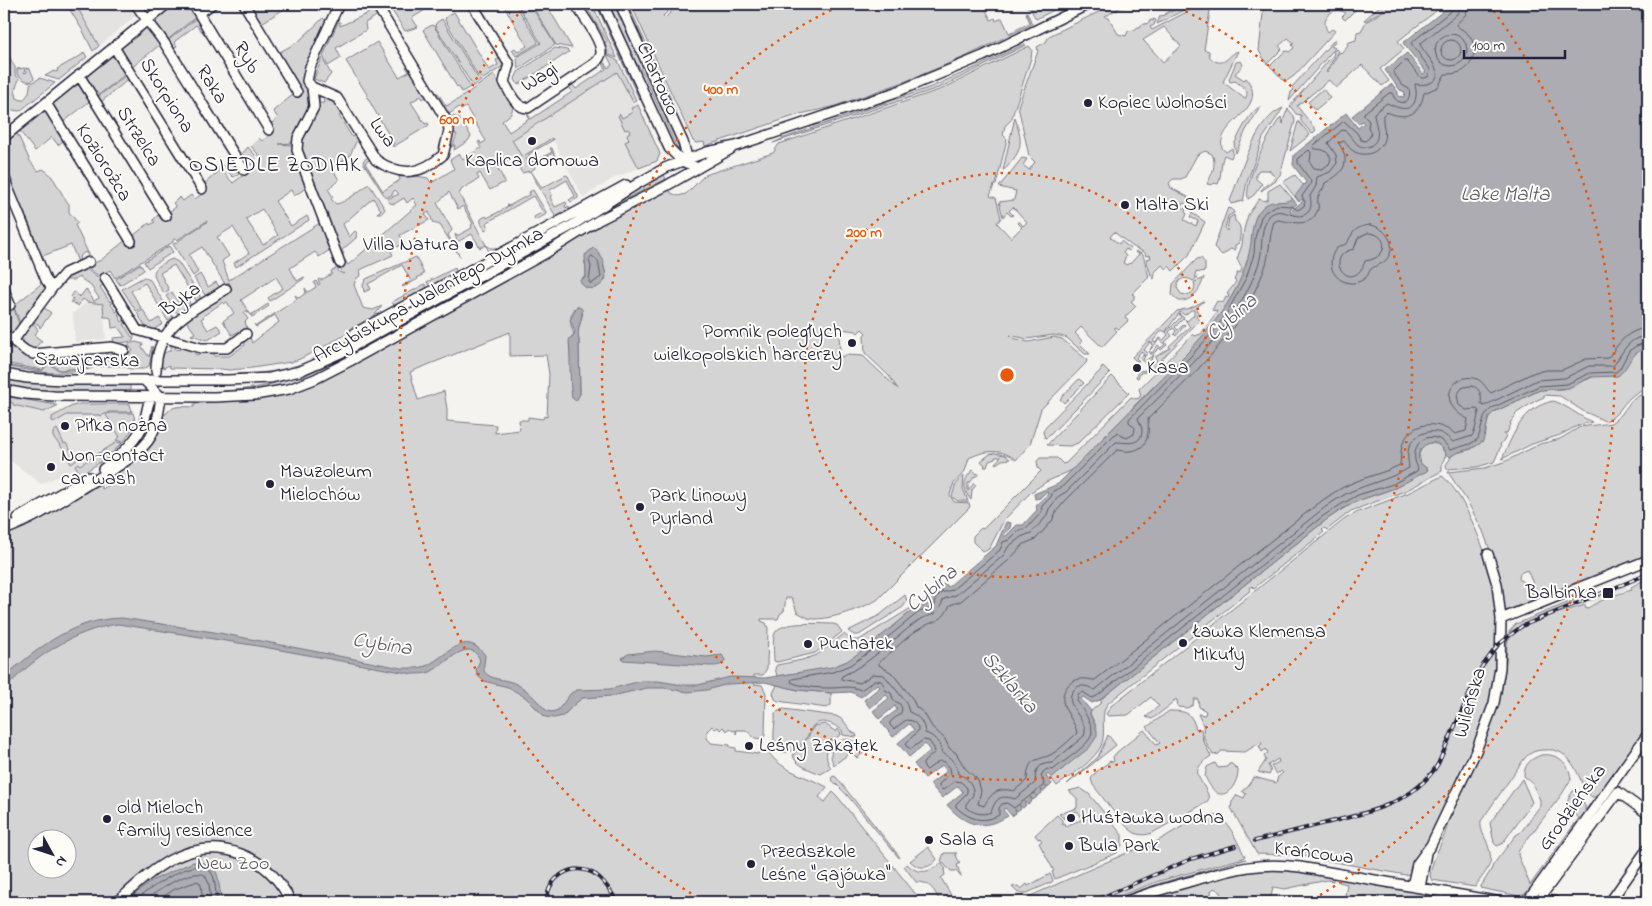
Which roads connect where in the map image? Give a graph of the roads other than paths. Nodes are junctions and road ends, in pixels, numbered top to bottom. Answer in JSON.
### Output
{"nodes":[{"id":1,"x":136,"y":4,"type":"edge"},
{"id":2,"x":167,"y":4,"type":"edge"},
{"id":3,"x":193,"y":4,"type":"edge"},
{"id":4,"x":212,"y":4,"type":"edge"},
{"id":5,"x":244,"y":4,"type":"edge"},
{"id":6,"x":339,"y":4,"type":"edge"},
{"id":7,"x":376,"y":4,"type":"edge"},
{"id":8,"x":472,"y":4,"type":"edge"},
{"id":9,"x":575,"y":4,"type":"edge"},
{"id":10,"x":604,"y":4,"type":"edge"},
{"id":11,"x":620,"y":4,"type":"edge"},
{"id":12,"x":1089,"y":4,"type":"edge"},
{"id":13,"x":199,"y":13,"type":"junction"},
{"id":14,"x":148,"y":19,"type":"junction"},
{"id":15,"x":114,"y":47,"type":"junction"},
{"id":16,"x":80,"y":75,"type":"junction"},
{"id":17,"x":311,"y":86,"type":"junction"},
{"id":18,"x":297,"y":92,"type":"dead end"},
{"id":19,"x":46,"y":103,"type":"junction"},
{"id":20,"x":269,"y":130,"type":"dead end"},
{"id":21,"x":4,"y":137,"type":"edge"},
{"id":22,"x":683,"y":142,"type":"junction"},
{"id":23,"x":736,"y":146,"type":"junction"},
{"id":24,"x":669,"y":148,"type":"junction"},
{"id":25,"x":712,"y":151,"type":"junction"},
{"id":26,"x":685,"y":161,"type":"junction"},
{"id":27,"x":667,"y":168,"type":"junction"},
{"id":28,"x":698,"y":168,"type":"junction"},
{"id":29,"x":244,"y":170,"type":"dead end"},
{"id":30,"x":650,"y":176,"type":"junction"},
{"id":31,"x":4,"y":178,"type":"edge"},
{"id":32,"x":676,"y":181,"type":"junction"},
{"id":33,"x":202,"y":189,"type":"dead end"},
{"id":34,"x":166,"y":216,"type":"dead end"},
{"id":35,"x":131,"y":241,"type":"dead end"},
{"id":36,"x":89,"y":262,"type":"dead end"},
{"id":37,"x":340,"y":263,"type":"dead end"},
{"id":38,"x":104,"y":278,"type":"dead end"},
{"id":39,"x":52,"y":288,"type":"junction"},
{"id":40,"x":4,"y":289,"type":"edge"},
{"id":41,"x":226,"y":289,"type":"dead end"},
{"id":42,"x":10,"y":305,"type":"dead end"},
{"id":43,"x":370,"y":326,"type":"junction"},
{"id":44,"x":355,"y":333,"type":"dead end"},
{"id":45,"x":4,"y":334,"type":"edge"},
{"id":46,"x":246,"y":334,"type":"dead end"},
{"id":47,"x":163,"y":338,"type":"junction"},
{"id":48,"x":368,"y":338,"type":"junction"},
{"id":49,"x":13,"y":341,"type":"junction"},
{"id":50,"x":124,"y":350,"type":"dead end"},
{"id":51,"x":156,"y":371,"type":"junction"},
{"id":52,"x":4,"y":374,"type":"edge"},
{"id":53,"x":144,"y":380,"type":"junction"},
{"id":54,"x":169,"y":380,"type":"junction"},
{"id":55,"x":4,"y":390,"type":"edge"},
{"id":56,"x":156,"y":395,"type":"junction"},
{"id":57,"x":4,"y":529,"type":"edge"},
{"id":58,"x":1488,"y":554,"type":"dead end"},
{"id":59,"x":1648,"y":560,"type":"edge"},
{"id":60,"x":1501,"y":619,"type":"junction"},
{"id":61,"x":1648,"y":734,"type":"edge"},
{"id":62,"x":1648,"y":814,"type":"edge"},
{"id":63,"x":1648,"y":848,"type":"edge"},
{"id":64,"x":1416,"y":887,"type":"junction"},
{"id":65,"x":1442,"y":891,"type":"junction"},
{"id":66,"x":117,"y":902,"type":"edge"},
{"id":67,"x":291,"y":902,"type":"edge"},
{"id":68,"x":1125,"y":902,"type":"edge"},
{"id":69,"x":1436,"y":902,"type":"edge"},
{"id":70,"x":1500,"y":902,"type":"edge"},
{"id":71,"x":1527,"y":902,"type":"edge"},
{"id":72,"x":1555,"y":902,"type":"edge"},
{"id":73,"x":1610,"y":902,"type":"edge"}],
"edges":[{"from":1,"to":14,"type":"street","name":"Raka"},
{"from":2,"to":14,"type":"street"},
{"from":3,"to":13,"type":"street","name":"Ryb"},
{"from":4,"to":13,"type":"street"},
{"from":5,"to":18,"type":"street"},
{"from":6,"to":17,"type":"street"},
{"from":7,"to":17,"type":"street","name":"Lwa"},
{"from":8,"to":9,"type":"street","name":"Wagi"},
{"from":10,"to":24,"type":"street","name":"Chartowo"},
{"from":11,"to":22,"type":"street","name":"Chartowo"},
{"from":12,"to":23,"type":"street"},
{"from":13,"to":20,"type":"street","name":"Ryb"},
{"from":14,"to":15,"type":"street"},
{"from":14,"to":29,"type":"street","name":"Raka"},
{"from":15,"to":16,"type":"street"},
{"from":15,"to":33,"type":"street","name":"Skorpiona"},
{"from":16,"to":19,"type":"street"},
{"from":16,"to":34,"type":"street","name":"Strzelca"},
{"from":17,"to":37,"type":"street"},
{"from":19,"to":21,"type":"street"},
{"from":19,"to":35,"type":"street","name":"Koziorożca"},
{"from":22,"to":25,"type":"street"},
{"from":22,"to":26,"type":"street","name":"Chartowo"},
{"from":23,"to":25,"type":"street"},
{"from":23,"to":28,"type":"street","name":"Arcybiskupa Walentego Dymka"},
{"from":24,"to":26,"type":"street","name":"Chartowo"},
{"from":24,"to":27,"type":"street"},
{"from":25,"to":26,"type":"street","name":"Arcybiskupa Walentego Dymka"},
{"from":26,"to":27,"type":"street","name":"Arcybiskupa Walentego Dymka"},
{"from":26,"to":28,"type":"street","name":"Chartowo"},
{"from":26,"to":32,"type":"street"},
{"from":27,"to":30,"type":"street","name":"Arcybiskupa Walentego Dymka"},
{"from":28,"to":32,"type":"street","name":"Arcybiskupa Walentego Dymka"},
{"from":30,"to":43,"type":"street"},
{"from":30,"to":48,"type":"street","name":"Arcybiskupa Walentego Dymka"},
{"from":31,"to":39,"type":"street"},
{"from":32,"to":56,"type":"street","name":"Arcybiskupa Walentego Dymka"},
{"from":36,"to":39,"type":"street"},
{"from":38,"to":47,"type":"street"},
{"from":39,"to":49,"type":"street"},
{"from":40,"to":42,"type":"street"},
{"from":41,"to":47,"type":"street","name":"Byka"},
{"from":43,"to":44,"type":"street"},
{"from":43,"to":48,"type":"street"},
{"from":45,"to":49,"type":"street"},
{"from":46,"to":47,"type":"street"},
{"from":47,"to":51,"type":"street","name":"Byka"},
{"from":48,"to":54,"type":"street","name":"Arcybiskupa Walentego Dymka"},
{"from":49,"to":50,"type":"street"},
{"from":51,"to":53,"type":"street"},
{"from":51,"to":54,"type":"street"},
{"from":52,"to":53,"type":"street","name":"Szwajcarska"},
{"from":53,"to":54,"type":"street","name":"Szwajcarska"},
{"from":53,"to":56,"type":"street"},
{"from":54,"to":56,"type":"street"},
{"from":55,"to":56,"type":"street","name":"Szwajcarska"},
{"from":56,"to":57,"type":"street"},
{"from":58,"to":60,"type":"street","name":"Wileńska"},
{"from":59,"to":60,"type":"street"},
{"from":60,"to":64,"type":"street","name":"Wileńska"},
{"from":61,"to":71,"type":"street","name":"Grodzieńska"},
{"from":62,"to":72,"type":"street"},
{"from":63,"to":73,"type":"street"},
{"from":64,"to":65,"type":"street","name":"Krańcowa"},
{"from":64,"to":68,"type":"street","name":"Krańcowa"},
{"from":65,"to":69,"type":"street"},
{"from":65,"to":70,"type":"street","name":"Krańcowa"},
{"from":66,"to":67,"type":"street"}]}
